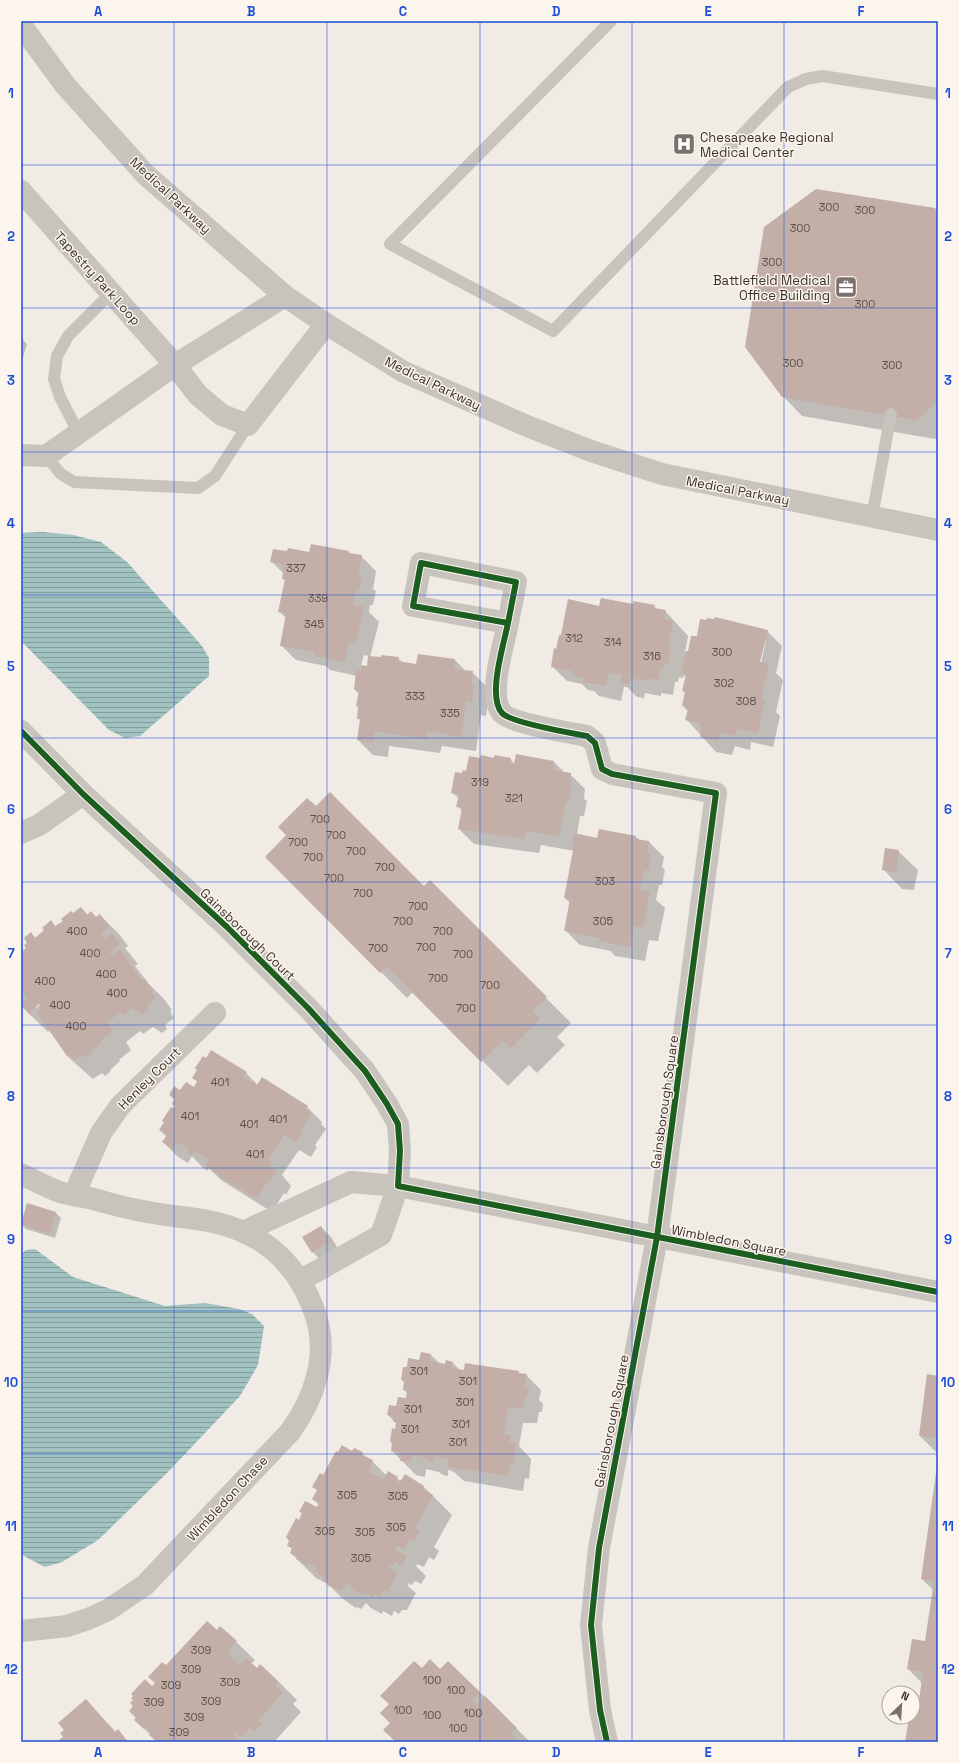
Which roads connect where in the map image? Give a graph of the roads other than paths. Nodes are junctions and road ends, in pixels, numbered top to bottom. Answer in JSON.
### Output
{"nodes":[{"id":1,"x":611,"y":21,"type":"edge"},
{"id":2,"x":21,"y":25,"type":"edge"},
{"id":3,"x":938,"y":94,"type":"edge"},
{"id":4,"x":21,"y":191,"type":"edge"},
{"id":5,"x":112,"y":293,"type":"junction"},
{"id":6,"x":285,"y":296,"type":"junction"},
{"id":7,"x":326,"y":324,"type":"junction"},
{"id":8,"x":175,"y":366,"type":"junction"},
{"id":9,"x":891,"y":414,"type":"dead end"},
{"id":10,"x":248,"y":425,"type":"junction"},
{"id":11,"x":78,"y":434,"type":"junction"},
{"id":12,"x":21,"y":454,"type":"edge"},
{"id":13,"x":46,"y":456,"type":"junction"},
{"id":14,"x":872,"y":517,"type":"junction"},
{"id":15,"x":938,"y":530,"type":"edge"},
{"id":16,"x":508,"y":624,"type":"junction"},
{"id":17,"x":21,"y":731,"type":"edge"},
{"id":18,"x":83,"y":794,"type":"junction"},
{"id":19,"x":21,"y":833,"type":"edge"},
{"id":20,"x":215,"y":1013,"type":"dead end"},
{"id":21,"x":21,"y":1174,"type":"edge"},
{"id":22,"x":398,"y":1186,"type":"junction"},
{"id":23,"x":74,"y":1195,"type":"junction"},
{"id":24,"x":244,"y":1232,"type":"junction"},
{"id":25,"x":657,"y":1237,"type":"junction"},
{"id":26,"x":301,"y":1280,"type":"junction"},
{"id":27,"x":938,"y":1292,"type":"edge"},
{"id":28,"x":21,"y":1630,"type":"edge"},
{"id":29,"x":607,"y":1742,"type":"edge"}],
"edges":[{"from":1,"to":3,"type":"lane"},
{"from":2,"to":6,"type":"street","name":"Medical Parkway"},
{"from":4,"to":5,"type":"street","name":"Tapestry Park Loop"},
{"from":5,"to":8,"type":"street","name":"Tapestry Park Loop"},
{"from":5,"to":11,"type":"lane"},
{"from":6,"to":7,"type":"street","name":"Medical Parkway"},
{"from":6,"to":8,"type":"street"},
{"from":7,"to":10,"type":"street"},
{"from":7,"to":14,"type":"street","name":"Medical Parkway"},
{"from":8,"to":10,"type":"street","name":"Tapestry Park Loop"},
{"from":8,"to":11,"type":"street"},
{"from":9,"to":14,"type":"lane"},
{"from":10,"to":13,"type":"lane"},
{"from":11,"to":13,"type":"street"},
{"from":12,"to":13,"type":"street"},
{"from":14,"to":15,"type":"street","name":"Medical Parkway"},
{"from":16,"to":16,"type":"street","name":"Gainsborough Square"},
{"from":16,"to":25,"type":"street","name":"Gainsborough Square"},
{"from":17,"to":18,"type":"street","name":"Gainsborough Court"},
{"from":18,"to":19,"type":"street"},
{"from":18,"to":22,"type":"street","name":"Gainsborough Court"},
{"from":20,"to":23,"type":"street","name":"Henley Court"},
{"from":21,"to":23,"type":"street","name":"Wimbledon Chase"},
{"from":22,"to":24,"type":"street"},
{"from":22,"to":25,"type":"street","name":"Wimbledon Square"},
{"from":22,"to":26,"type":"street"},
{"from":23,"to":24,"type":"street","name":"Wimbledon Chase"},
{"from":24,"to":26,"type":"street","name":"Wimbledon Chase"},
{"from":25,"to":27,"type":"street","name":"Wimbledon Square"},
{"from":25,"to":29,"type":"street","name":"Gainsborough Square"},
{"from":26,"to":28,"type":"street","name":"Wimbledon Chase"}]}
